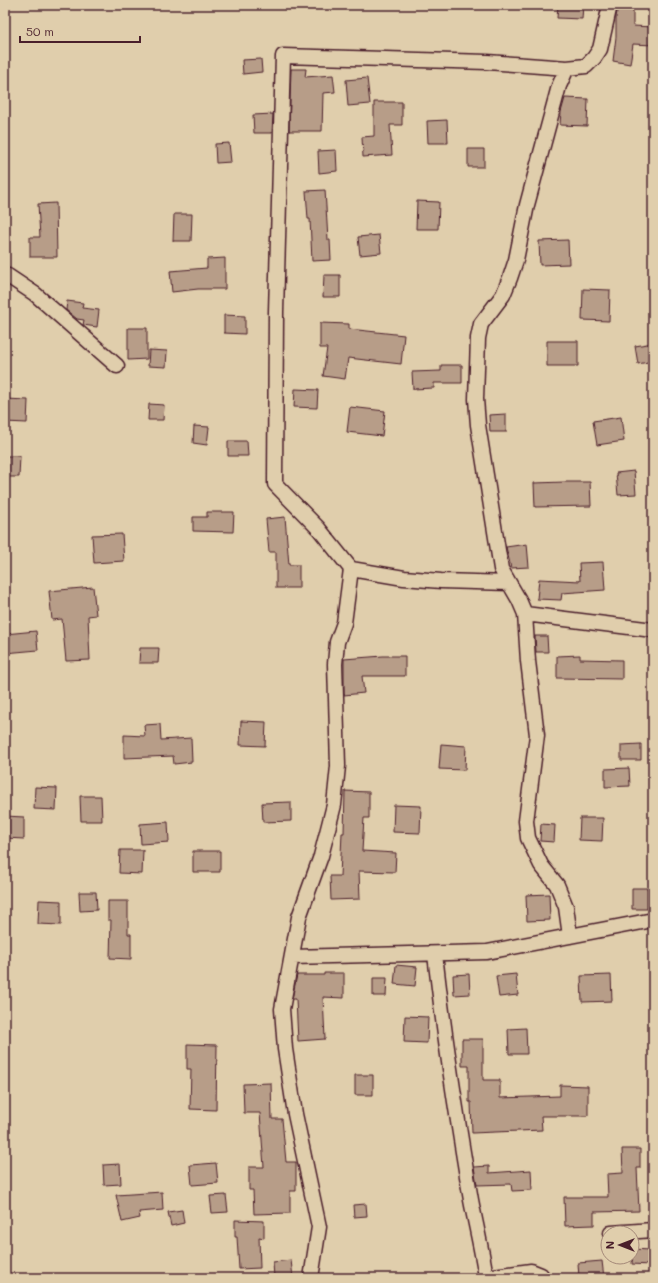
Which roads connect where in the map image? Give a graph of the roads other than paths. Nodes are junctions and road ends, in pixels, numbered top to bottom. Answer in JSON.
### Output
{"nodes":[{"id":1,"x":610,"y":5,"type":"edge"},
{"id":2,"x":567,"y":68,"type":"junction"},
{"id":3,"x":5,"y":275,"type":"edge"},
{"id":4,"x":117,"y":366,"type":"dead end"},
{"id":5,"x":351,"y":569,"type":"junction"},
{"id":6,"x":509,"y":582,"type":"junction"},
{"id":7,"x":525,"y":614,"type":"junction"},
{"id":8,"x":653,"y":630,"type":"edge"},
{"id":9,"x":653,"y":920,"type":"edge"},
{"id":10,"x":570,"y":936,"type":"junction"},
{"id":11,"x":435,"y":954,"type":"junction"},
{"id":12,"x":292,"y":957,"type":"junction"},
{"id":13,"x":653,"y":1230,"type":"edge"},
{"id":14,"x":640,"y":1231,"type":"edge"},
{"id":15,"x":485,"y":1277,"type":"edge"},
{"id":16,"x":311,"y":1278,"type":"edge"},
{"id":17,"x":543,"y":1278,"type":"edge"}],
"edges":[{"from":1,"to":2,"type":"street"},
{"from":2,"to":5,"type":"street"},
{"from":2,"to":6,"type":"street"},
{"from":3,"to":4,"type":"street"},
{"from":5,"to":6,"type":"street"},
{"from":5,"to":12,"type":"street"},
{"from":6,"to":7,"type":"street"},
{"from":7,"to":8,"type":"street"},
{"from":7,"to":10,"type":"street"},
{"from":9,"to":10,"type":"street"},
{"from":10,"to":11,"type":"street"},
{"from":11,"to":12,"type":"street"},
{"from":11,"to":15,"type":"street"},
{"from":12,"to":16,"type":"street"},
{"from":13,"to":14,"type":"street"},
{"from":15,"to":17,"type":"street"}]}
